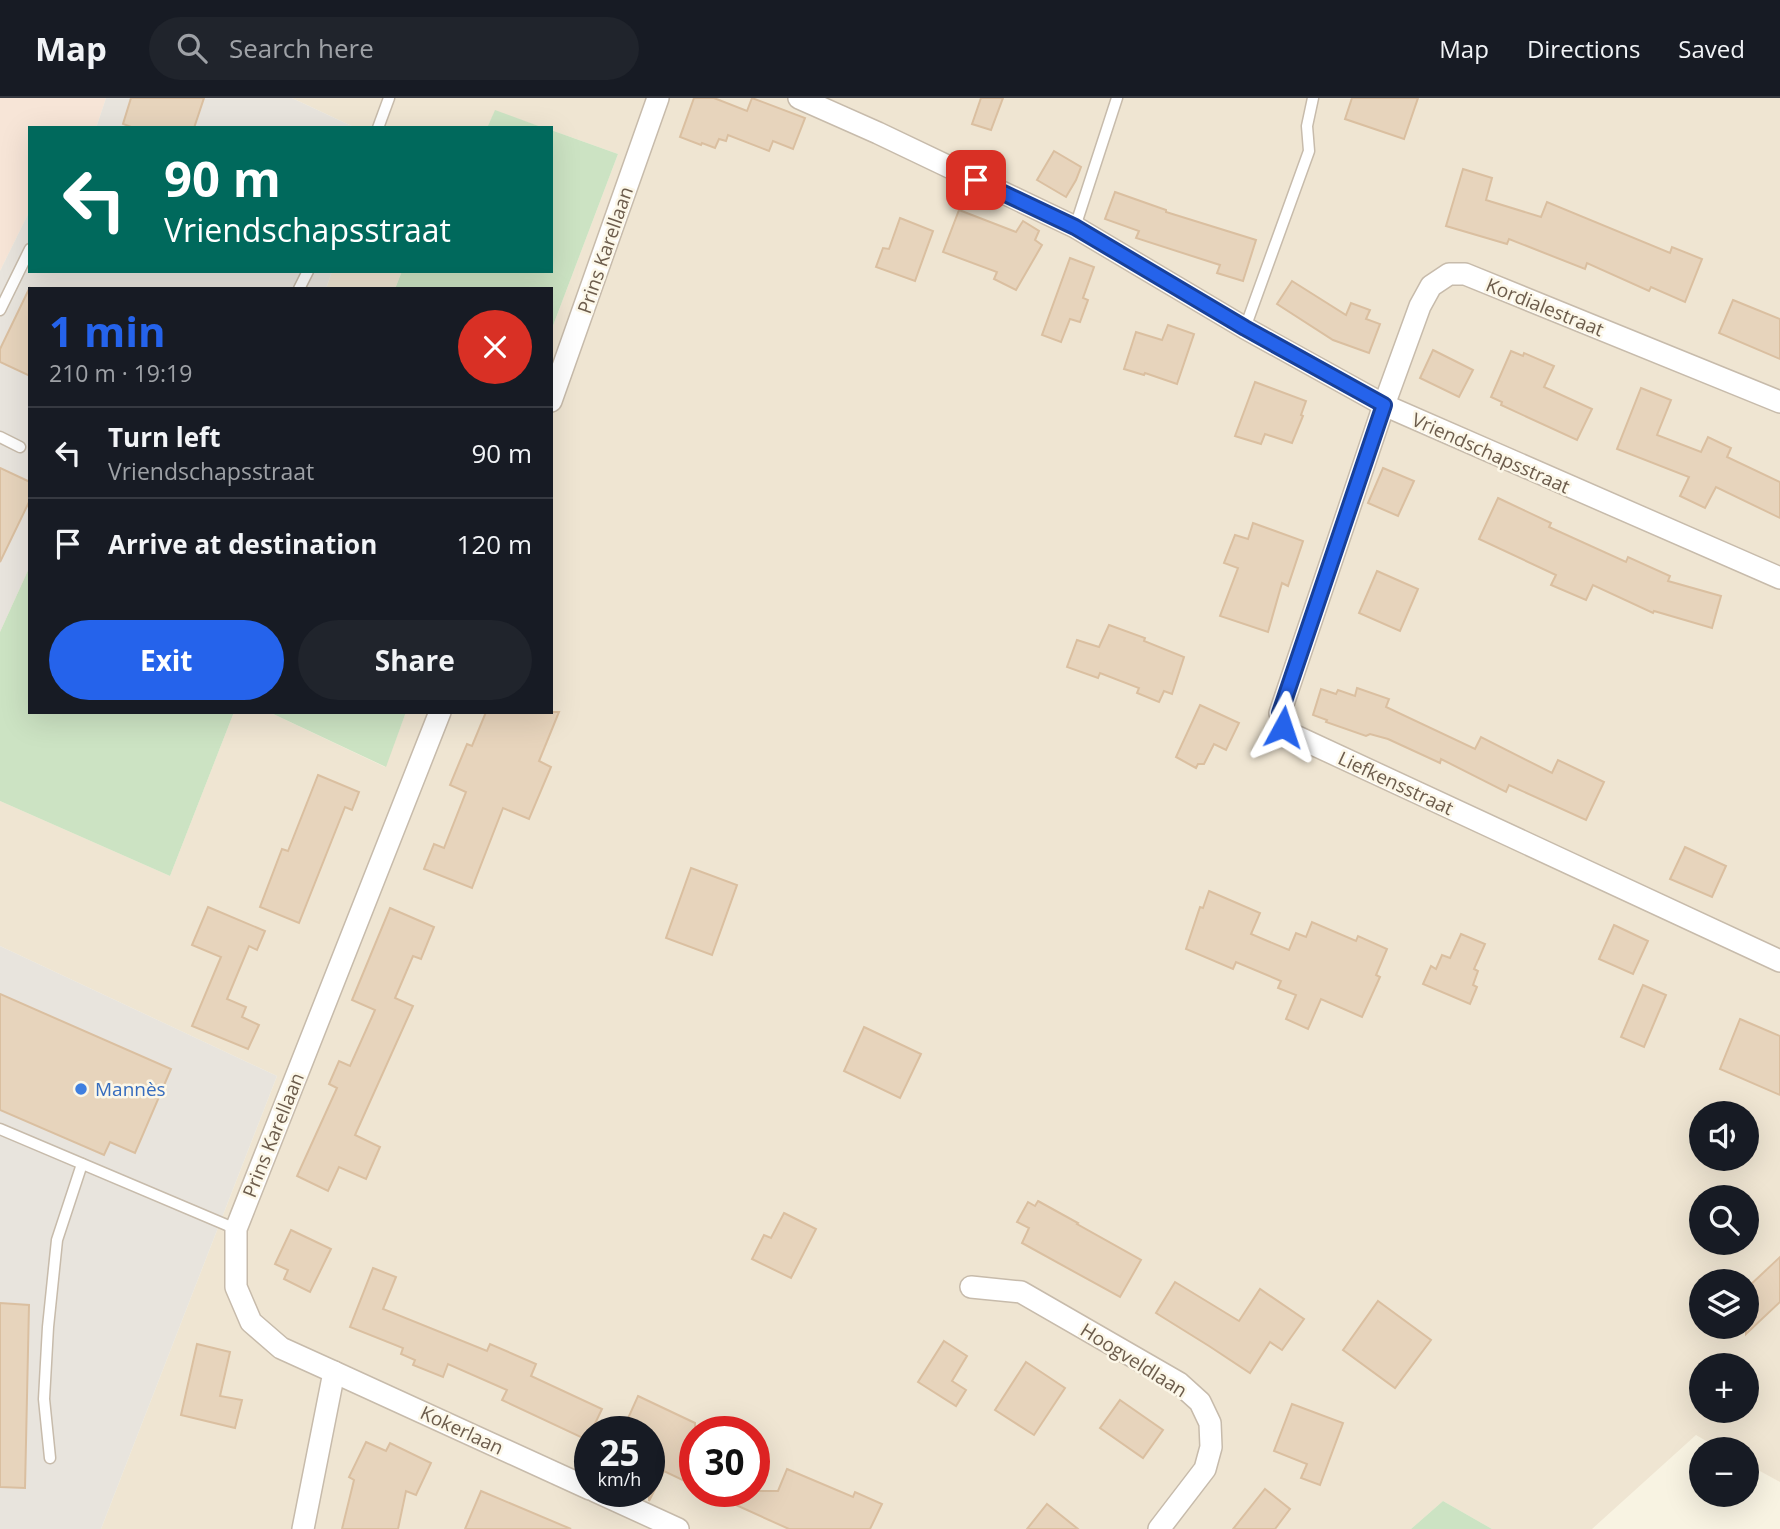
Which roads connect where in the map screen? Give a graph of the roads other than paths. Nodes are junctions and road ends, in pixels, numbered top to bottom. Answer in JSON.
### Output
{"nodes":[{"id":1,"x":389,"y":98,"type":"edge"},
{"id":2,"x":658,"y":98,"type":"edge"},
{"id":3,"x":799,"y":98,"type":"edge"},
{"id":4,"x":1117,"y":98,"type":"edge"},
{"id":5,"x":1313,"y":98,"type":"edge"},
{"id":6,"x":379,"y":126,"type":"edge"},
{"id":7,"x":1075,"y":227,"type":"junction"},
{"id":8,"x":28,"y":253,"type":"edge"},
{"id":9,"x":0,"y":310,"type":"edge"},
{"id":10,"x":1245,"y":328,"type":"junction"},
{"id":11,"x":553,"y":395,"type":"edge"},
{"id":12,"x":1780,"y":402,"type":"edge"},
{"id":13,"x":1384,"y":405,"type":"junction"},
{"id":14,"x":0,"y":437,"type":"edge"},
{"id":15,"x":20,"y":447,"type":"dead end"},
{"id":16,"x":1780,"y":578,"type":"edge"},
{"id":17,"x":439,"y":714,"type":"edge"},
{"id":18,"x":1780,"y":961,"type":"edge"},
{"id":19,"x":0,"y":1129,"type":"edge"},
{"id":20,"x":82,"y":1164,"type":"junction"},
{"id":21,"x":236,"y":1229,"type":"junction"},
{"id":22,"x":971,"y":1287,"type":"dead end"},
{"id":23,"x":334,"y":1372,"type":"junction"},
{"id":24,"x":50,"y":1458,"type":"dead end"},
{"id":25,"x":574,"y":1482,"type":"edge"},
{"id":26,"x":630,"y":1507,"type":"edge"},
{"id":27,"x":303,"y":1529,"type":"edge"},
{"id":28,"x":678,"y":1529,"type":"edge"},
{"id":29,"x":1159,"y":1529,"type":"edge"}],
"edges":[{"from":1,"to":6,"type":"lane"},
{"from":2,"to":11,"type":"street","name":"Prins Karellaan"},
{"from":3,"to":7,"type":"street","name":"Vriendschapsstraat"},
{"from":4,"to":7,"type":"lane"},
{"from":5,"to":10,"type":"lane"},
{"from":7,"to":10,"type":"street","name":"Vriendschapsstraat"},
{"from":8,"to":9,"type":"lane"},
{"from":10,"to":13,"type":"street","name":"Vriendschapsstraat"},
{"from":12,"to":13,"type":"street","name":"Kordialestraat"},
{"from":13,"to":16,"type":"street","name":"Vriendschapsstraat"},
{"from":13,"to":18,"type":"street","name":"Liefkensstraat"},
{"from":14,"to":15,"type":"lane"},
{"from":17,"to":21,"type":"street","name":"Prins Karellaan"},
{"from":19,"to":20,"type":"lane"},
{"from":20,"to":21,"type":"lane"},
{"from":20,"to":24,"type":"lane"},
{"from":21,"to":23,"type":"street","name":"Prins Karellaan"},
{"from":22,"to":29,"type":"street","name":"Hoogveldlaan"},
{"from":23,"to":25,"type":"street","name":"Kokerlaan"},
{"from":23,"to":27,"type":"street"},
{"from":26,"to":28,"type":"street"}]}
